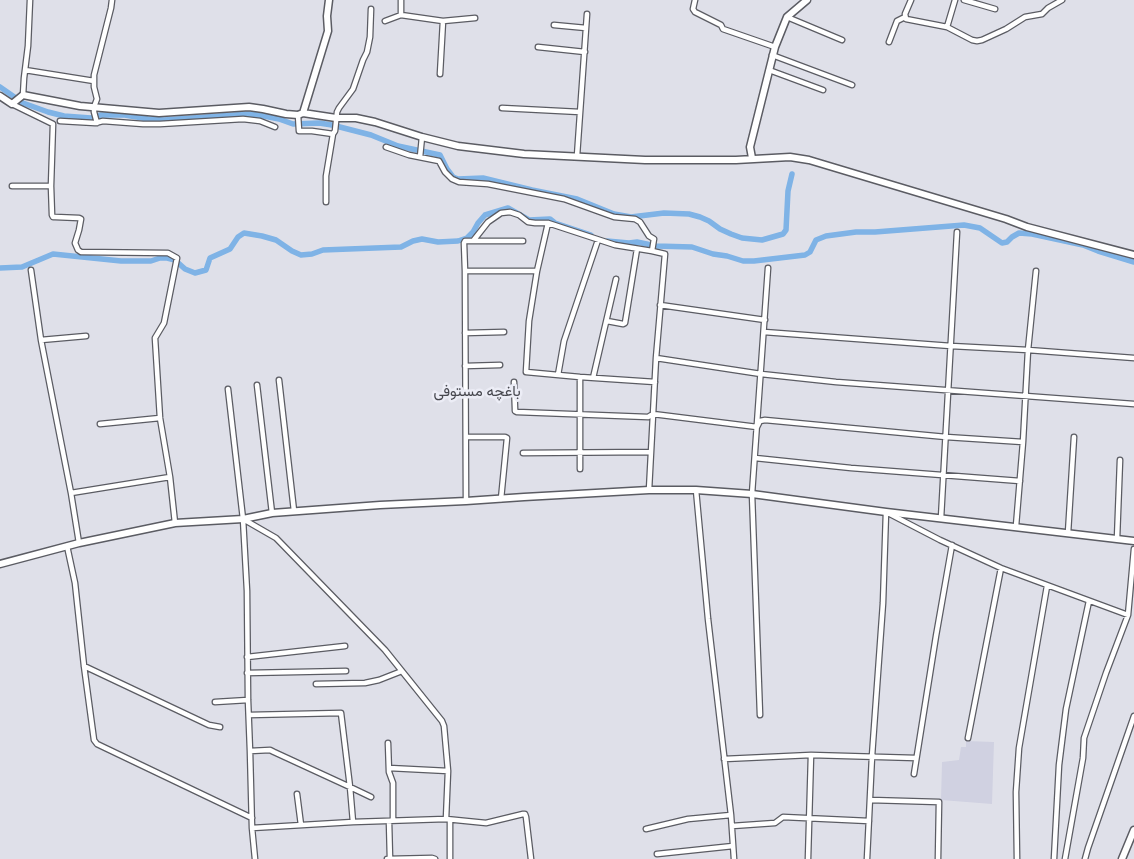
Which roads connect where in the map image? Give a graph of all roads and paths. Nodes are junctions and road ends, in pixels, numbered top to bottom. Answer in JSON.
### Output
{"nodes":[{"id":1,"x":30,"y":0,"type":"edge"},
{"id":2,"x":112,"y":0,"type":"edge"},
{"id":3,"x":329,"y":0,"type":"edge"},
{"id":4,"x":401,"y":0,"type":"edge"},
{"id":5,"x":695,"y":0,"type":"edge"},
{"id":6,"x":807,"y":0,"type":"edge"},
{"id":7,"x":911,"y":0,"type":"edge"},
{"id":8,"x":955,"y":0,"type":"edge"},
{"id":9,"x":964,"y":0,"type":"edge"},
{"id":10,"x":1062,"y":0,"type":"edge"},
{"id":11,"x":371,"y":9,"type":"dead end"},
{"id":12,"x":995,"y":9,"type":"dead end"},
{"id":13,"x":587,"y":14,"type":"dead end"},
{"id":14,"x":401,"y":15,"type":"junction"},
{"id":15,"x":787,"y":17,"type":"junction"},
{"id":16,"x":905,"y":17,"type":"junction"},
{"id":17,"x":475,"y":18,"type":"dead end"},
{"id":18,"x":385,"y":21,"type":"dead end"},
{"id":19,"x":443,"y":21,"type":"junction"},
{"id":20,"x":554,"y":25,"type":"dead end"},
{"id":21,"x":586,"y":28,"type":"junction"},
{"id":22,"x":946,"y":28,"type":"junction"},
{"id":23,"x":842,"y":40,"type":"dead end"},
{"id":24,"x":889,"y":42,"type":"dead end"},
{"id":25,"x":538,"y":47,"type":"dead end"},
{"id":26,"x":775,"y":47,"type":"junction"},
{"id":27,"x":585,"y":52,"type":"junction"},
{"id":28,"x":772,"y":55,"type":"junction"},
{"id":29,"x":25,"y":70,"type":"junction"},
{"id":30,"x":769,"y":70,"type":"junction"},
{"id":31,"x":440,"y":74,"type":"dead end"},
{"id":32,"x":94,"y":81,"type":"junction"},
{"id":33,"x":852,"y":85,"type":"dead end"},
{"id":34,"x":823,"y":90,"type":"dead end"},
{"id":35,"x":0,"y":96,"type":"edge"},
{"id":36,"x":18,"y":99,"type":"junction"},
{"id":37,"x":502,"y":108,"type":"dead end"},
{"id":38,"x":94,"y":110,"type":"junction"},
{"id":39,"x":580,"y":112,"type":"junction"},
{"id":40,"x":159,"y":115,"type":"junction"},
{"id":41,"x":300,"y":115,"type":"junction"},
{"id":42,"x":336,"y":120,"type":"junction"},
{"id":43,"x":60,"y":121,"type":"dead end"},
{"id":44,"x":97,"y":122,"type":"junction"},
{"id":45,"x":160,"y":124,"type":"junction"},
{"id":46,"x":275,"y":127,"type":"dead end"},
{"id":47,"x":334,"y":132,"type":"junction"},
{"id":48,"x":422,"y":137,"type":"junction"},
{"id":49,"x":386,"y":147,"type":"dead end"},
{"id":50,"x":577,"y":156,"type":"junction"},
{"id":51,"x":420,"y":157,"type":"junction"},
{"id":52,"x":752,"y":158,"type":"junction"},
{"id":53,"x":12,"y":186,"type":"dead end"},
{"id":54,"x":51,"y":186,"type":"junction"},
{"id":55,"x":326,"y":202,"type":"dead end"},
{"id":56,"x":548,"y":223,"type":"junction"},
{"id":57,"x":957,"y":232,"type":"dead end"},
{"id":58,"x":523,"y":240,"type":"dead end"},
{"id":59,"x":598,"y":240,"type":"junction"},
{"id":60,"x":473,"y":241,"type":"junction"},
{"id":61,"x":637,"y":249,"type":"junction"},
{"id":62,"x":652,"y":251,"type":"junction"},
{"id":63,"x":1134,"y":254,"type":"edge"},
{"id":64,"x":768,"y":268,"type":"dead end"},
{"id":65,"x":31,"y":270,"type":"dead end"},
{"id":66,"x":465,"y":271,"type":"junction"},
{"id":67,"x":537,"y":271,"type":"junction"},
{"id":68,"x":1036,"y":271,"type":"dead end"},
{"id":69,"x":616,"y":279,"type":"dead end"},
{"id":70,"x":660,"y":305,"type":"junction"},
{"id":71,"x":765,"y":320,"type":"junction"},
{"id":72,"x":606,"y":321,"type":"junction"},
{"id":73,"x":504,"y":332,"type":"dead end"},
{"id":74,"x":764,"y":332,"type":"junction"},
{"id":75,"x":465,"y":333,"type":"junction"},
{"id":76,"x":86,"y":336,"type":"dead end"},
{"id":77,"x":41,"y":340,"type":"junction"},
{"id":78,"x":951,"y":346,"type":"junction"},
{"id":79,"x":1028,"y":350,"type":"junction"},
{"id":80,"x":656,"y":358,"type":"junction"},
{"id":81,"x":1134,"y":358,"type":"edge"},
{"id":82,"x":500,"y":365,"type":"dead end"},
{"id":83,"x":465,"y":366,"type":"junction"},
{"id":84,"x":761,"y":374,"type":"junction"},
{"id":85,"x":558,"y":375,"type":"junction"},
{"id":86,"x":580,"y":377,"type":"junction"},
{"id":87,"x":593,"y":378,"type":"junction"},
{"id":88,"x":279,"y":380,"type":"dead end"},
{"id":89,"x":514,"y":382,"type":"dead end"},
{"id":90,"x":654,"y":382,"type":"junction"},
{"id":91,"x":257,"y":385,"type":"dead end"},
{"id":92,"x":228,"y":389,"type":"dead end"},
{"id":93,"x":948,"y":390,"type":"junction"},
{"id":94,"x":1025,"y":396,"type":"junction"},
{"id":95,"x":1134,"y":404,"type":"edge"},
{"id":96,"x":581,"y":414,"type":"junction"},
{"id":97,"x":653,"y":414,"type":"junction"},
{"id":98,"x":160,"y":418,"type":"junction"},
{"id":99,"x":100,"y":424,"type":"dead end"},
{"id":100,"x":757,"y":427,"type":"junction"},
{"id":101,"x":466,"y":437,"type":"junction"},
{"id":102,"x":946,"y":437,"type":"junction"},
{"id":103,"x":1074,"y":437,"type":"dead end"},
{"id":104,"x":1023,"y":442,"type":"junction"},
{"id":105,"x":580,"y":452,"type":"junction"},
{"id":106,"x":651,"y":452,"type":"junction"},
{"id":107,"x":523,"y":453,"type":"dead end"},
{"id":108,"x":755,"y":458,"type":"junction"},
{"id":109,"x":1120,"y":460,"type":"dead end"},
{"id":110,"x":580,"y":470,"type":"dead end"},
{"id":111,"x":944,"y":476,"type":"junction"},
{"id":112,"x":170,"y":477,"type":"junction"},
{"id":113,"x":1020,"y":481,"type":"junction"},
{"id":114,"x":649,"y":490,"type":"junction"},
{"id":115,"x":696,"y":490,"type":"junction"},
{"id":116,"x":71,"y":493,"type":"junction"},
{"id":117,"x":752,"y":494,"type":"junction"},
{"id":118,"x":501,"y":499,"type":"junction"},
{"id":119,"x":466,"y":501,"type":"junction"},
{"id":120,"x":294,"y":511,"type":"junction"},
{"id":121,"x":886,"y":512,"type":"junction"},
{"id":122,"x":272,"y":513,"type":"junction"},
{"id":123,"x":941,"y":518,"type":"junction"},
{"id":124,"x":243,"y":519,"type":"junction"},
{"id":125,"x":175,"y":523,"type":"junction"},
{"id":126,"x":1016,"y":526,"type":"junction"},
{"id":127,"x":1068,"y":533,"type":"junction"},
{"id":128,"x":1118,"y":539,"type":"junction"},
{"id":129,"x":1134,"y":541,"type":"edge"},
{"id":130,"x":79,"y":543,"type":"junction"},
{"id":131,"x":67,"y":546,"type":"junction"},
{"id":132,"x":952,"y":546,"type":"junction"},
{"id":133,"x":1134,"y":549,"type":"edge"},
{"id":134,"x":0,"y":564,"type":"edge"},
{"id":135,"x":1001,"y":568,"type":"junction"},
{"id":136,"x":1047,"y":586,"type":"junction"},
{"id":137,"x":1089,"y":601,"type":"junction"},
{"id":138,"x":1128,"y":615,"type":"junction"},
{"id":139,"x":345,"y":646,"type":"dead end"},
{"id":140,"x":247,"y":657,"type":"junction"},
{"id":141,"x":84,"y":666,"type":"junction"},
{"id":142,"x":346,"y":671,"type":"dead end"},
{"id":143,"x":402,"y":672,"type":"junction"},
{"id":144,"x":247,"y":673,"type":"junction"},
{"id":145,"x":316,"y":684,"type":"dead end"},
{"id":146,"x":248,"y":700,"type":"junction"},
{"id":147,"x":215,"y":702,"type":"dead end"},
{"id":148,"x":249,"y":715,"type":"junction"},
{"id":149,"x":760,"y":715,"type":"dead end"},
{"id":150,"x":1134,"y":716,"type":"edge"},
{"id":151,"x":220,"y":727,"type":"dead end"},
{"id":152,"x":968,"y":738,"type":"dead end"},
{"id":153,"x":388,"y":743,"type":"dead end"},
{"id":154,"x":250,"y":751,"type":"junction"},
{"id":155,"x":811,"y":755,"type":"junction"},
{"id":156,"x":872,"y":756,"type":"junction"},
{"id":157,"x":916,"y":758,"type":"junction"},
{"id":158,"x":724,"y":759,"type":"junction"},
{"id":159,"x":389,"y":768,"type":"junction"},
{"id":160,"x":448,"y":771,"type":"junction"},
{"id":161,"x":914,"y":774,"type":"dead end"},
{"id":162,"x":350,"y":787,"type":"junction"},
{"id":163,"x":297,"y":794,"type":"dead end"},
{"id":164,"x":371,"y":798,"type":"dead end"},
{"id":165,"x":870,"y":800,"type":"junction"},
{"id":166,"x":731,"y":815,"type":"junction"},
{"id":167,"x":252,"y":818,"type":"junction"},
{"id":168,"x":810,"y":819,"type":"junction"},
{"id":169,"x":391,"y":820,"type":"junction"},
{"id":170,"x":448,"y":820,"type":"junction"},
{"id":171,"x":869,"y":821,"type":"junction"},
{"id":172,"x":353,"y":822,"type":"junction"},
{"id":173,"x":301,"y":825,"type":"junction"},
{"id":174,"x":732,"y":826,"type":"junction"},
{"id":175,"x":252,"y":828,"type":"junction"},
{"id":176,"x":646,"y":829,"type":"dead end"},
{"id":177,"x":1134,"y":830,"type":"edge"},
{"id":178,"x":733,"y":846,"type":"junction"},
{"id":179,"x":657,"y":854,"type":"dead end"},
{"id":180,"x":255,"y":859,"type":"edge"},
{"id":181,"x":389,"y":859,"type":"edge"},
{"id":182,"x":435,"y":859,"type":"edge"},
{"id":183,"x":450,"y":859,"type":"edge"},
{"id":184,"x":531,"y":859,"type":"edge"},
{"id":185,"x":734,"y":859,"type":"edge"},
{"id":186,"x":808,"y":859,"type":"edge"},
{"id":187,"x":867,"y":859,"type":"edge"},
{"id":188,"x":938,"y":859,"type":"edge"},
{"id":189,"x":1017,"y":859,"type":"edge"},
{"id":190,"x":1054,"y":859,"type":"edge"},
{"id":191,"x":1065,"y":859,"type":"edge"},
{"id":192,"x":1085,"y":859,"type":"edge"},
{"id":193,"x":1122,"y":859,"type":"edge"}],
"edges":[{"from":1,"to":29,"type":"street"},
{"from":2,"to":32,"type":"street"},
{"from":3,"to":41,"type":"main road"},
{"from":4,"to":14,"type":"street"},
{"from":5,"to":26,"type":"street"},
{"from":6,"to":15,"type":"main road"},
{"from":7,"to":16,"type":"street"},
{"from":8,"to":22,"type":"street"},
{"from":9,"to":12,"type":"street"},
{"from":10,"to":22,"type":"street"},
{"from":11,"to":42,"type":"street"},
{"from":13,"to":21,"type":"street"},
{"from":14,"to":18,"type":"street"},
{"from":14,"to":19,"type":"street"},
{"from":15,"to":23,"type":"street"},
{"from":15,"to":26,"type":"main road"},
{"from":16,"to":22,"type":"street"},
{"from":16,"to":24,"type":"street"},
{"from":17,"to":19,"type":"street"},
{"from":19,"to":31,"type":"street"},
{"from":20,"to":21,"type":"street"},
{"from":21,"to":27,"type":"street"},
{"from":25,"to":27,"type":"street"},
{"from":26,"to":28,"type":"main road"},
{"from":27,"to":39,"type":"street"},
{"from":28,"to":30,"type":"main road"},
{"from":28,"to":33,"type":"street"},
{"from":29,"to":32,"type":"street"},
{"from":29,"to":36,"type":"street"},
{"from":30,"to":34,"type":"street"},
{"from":30,"to":52,"type":"main road"},
{"from":32,"to":38,"type":"street"},
{"from":35,"to":36,"type":"main road"},
{"from":36,"to":38,"type":"main road"},
{"from":36,"to":54,"type":"street"},
{"from":37,"to":39,"type":"street"},
{"from":38,"to":40,"type":"main road"},
{"from":38,"to":44,"type":"street"},
{"from":39,"to":50,"type":"street"},
{"from":40,"to":41,"type":"main road"},
{"from":40,"to":45,"type":"street"},
{"from":41,"to":42,"type":"main road"},
{"from":41,"to":47,"type":"street"},
{"from":42,"to":47,"type":"street"},
{"from":42,"to":48,"type":"main road"},
{"from":43,"to":44,"type":"street"},
{"from":44,"to":45,"type":"street"},
{"from":45,"to":46,"type":"street"},
{"from":47,"to":55,"type":"street"},
{"from":48,"to":50,"type":"main road"},
{"from":48,"to":51,"type":"street"},
{"from":49,"to":51,"type":"street"},
{"from":50,"to":52,"type":"main road"},
{"from":51,"to":62,"type":"street"},
{"from":52,"to":63,"type":"main road"},
{"from":53,"to":54,"type":"street"},
{"from":54,"to":98,"type":"street"},
{"from":56,"to":59,"type":"street"},
{"from":56,"to":60,"type":"street"},
{"from":56,"to":67,"type":"street"},
{"from":57,"to":78,"type":"street"},
{"from":58,"to":60,"type":"street"},
{"from":59,"to":61,"type":"street"},
{"from":59,"to":85,"type":"street"},
{"from":60,"to":66,"type":"street"},
{"from":61,"to":62,"type":"street"},
{"from":61,"to":72,"type":"street"},
{"from":62,"to":70,"type":"street"},
{"from":64,"to":71,"type":"street"},
{"from":65,"to":77,"type":"street"},
{"from":66,"to":67,"type":"street"},
{"from":66,"to":75,"type":"street"},
{"from":67,"to":85,"type":"street"},
{"from":68,"to":79,"type":"street"},
{"from":69,"to":72,"type":"street"},
{"from":70,"to":71,"type":"street"},
{"from":70,"to":80,"type":"street"},
{"from":71,"to":74,"type":"street"},
{"from":72,"to":87,"type":"street"},
{"from":73,"to":75,"type":"street"},
{"from":74,"to":78,"type":"street"},
{"from":74,"to":84,"type":"street"},
{"from":75,"to":83,"type":"street"},
{"from":76,"to":77,"type":"street"},
{"from":77,"to":116,"type":"street"},
{"from":78,"to":79,"type":"street"},
{"from":78,"to":93,"type":"street"},
{"from":79,"to":81,"type":"street"},
{"from":79,"to":94,"type":"street"},
{"from":80,"to":84,"type":"street"},
{"from":80,"to":90,"type":"street"},
{"from":82,"to":83,"type":"street"},
{"from":83,"to":101,"type":"street"},
{"from":84,"to":93,"type":"street"},
{"from":84,"to":100,"type":"street"},
{"from":85,"to":86,"type":"street"},
{"from":86,"to":87,"type":"street"},
{"from":86,"to":96,"type":"street"},
{"from":87,"to":90,"type":"street"},
{"from":88,"to":120,"type":"street"},
{"from":89,"to":96,"type":"street"},
{"from":90,"to":97,"type":"street"},
{"from":91,"to":122,"type":"street"},
{"from":92,"to":124,"type":"street"},
{"from":93,"to":94,"type":"street"},
{"from":93,"to":102,"type":"street"},
{"from":94,"to":95,"type":"street"},
{"from":94,"to":104,"type":"street"},
{"from":96,"to":97,"type":"street"},
{"from":96,"to":105,"type":"street"},
{"from":97,"to":100,"type":"street"},
{"from":97,"to":106,"type":"street"},
{"from":98,"to":99,"type":"street"},
{"from":98,"to":112,"type":"street"},
{"from":100,"to":102,"type":"street"},
{"from":100,"to":108,"type":"street"},
{"from":101,"to":118,"type":"street"},
{"from":101,"to":119,"type":"street"},
{"from":102,"to":104,"type":"street"},
{"from":102,"to":111,"type":"street"},
{"from":103,"to":127,"type":"street"},
{"from":104,"to":113,"type":"street"},
{"from":105,"to":106,"type":"street"},
{"from":105,"to":107,"type":"street"},
{"from":105,"to":110,"type":"street"},
{"from":106,"to":114,"type":"street"},
{"from":108,"to":111,"type":"street"},
{"from":108,"to":117,"type":"street"},
{"from":109,"to":128,"type":"street"},
{"from":111,"to":113,"type":"street"},
{"from":111,"to":123,"type":"street"},
{"from":112,"to":116,"type":"street"},
{"from":112,"to":125,"type":"street"},
{"from":113,"to":126,"type":"street"},
{"from":114,"to":115,"type":"main road"},
{"from":114,"to":118,"type":"main road"},
{"from":115,"to":117,"type":"main road"},
{"from":115,"to":158,"type":"street"},
{"from":116,"to":130,"type":"street"},
{"from":117,"to":121,"type":"main road"},
{"from":117,"to":149,"type":"street"},
{"from":118,"to":119,"type":"main road"},
{"from":119,"to":120,"type":"main road"},
{"from":120,"to":122,"type":"main road"},
{"from":121,"to":123,"type":"main road"},
{"from":121,"to":132,"type":"street"},
{"from":121,"to":156,"type":"street"},
{"from":122,"to":124,"type":"main road"},
{"from":123,"to":126,"type":"main road"},
{"from":124,"to":125,"type":"main road"},
{"from":124,"to":140,"type":"street"},
{"from":124,"to":143,"type":"street"},
{"from":125,"to":130,"type":"main road"},
{"from":126,"to":127,"type":"main road"},
{"from":127,"to":128,"type":"main road"},
{"from":128,"to":129,"type":"main road"},
{"from":130,"to":131,"type":"main road"},
{"from":131,"to":134,"type":"main road"},
{"from":131,"to":141,"type":"street"},
{"from":132,"to":135,"type":"street"},
{"from":132,"to":157,"type":"street"},
{"from":133,"to":138,"type":"street"},
{"from":135,"to":136,"type":"street"},
{"from":135,"to":152,"type":"street"},
{"from":136,"to":137,"type":"street"},
{"from":136,"to":189,"type":"street"},
{"from":137,"to":138,"type":"street"},
{"from":137,"to":190,"type":"street"},
{"from":138,"to":191,"type":"street"},
{"from":139,"to":140,"type":"street"},
{"from":140,"to":144,"type":"street"},
{"from":141,"to":151,"type":"street"},
{"from":141,"to":167,"type":"street"},
{"from":142,"to":144,"type":"street"},
{"from":143,"to":145,"type":"street"},
{"from":143,"to":160,"type":"street"},
{"from":144,"to":146,"type":"street"},
{"from":146,"to":147,"type":"street"},
{"from":146,"to":148,"type":"street"},
{"from":148,"to":154,"type":"street"},
{"from":148,"to":162,"type":"street"},
{"from":150,"to":192,"type":"street"},
{"from":153,"to":159,"type":"street"},
{"from":154,"to":162,"type":"street"},
{"from":154,"to":167,"type":"street"},
{"from":155,"to":156,"type":"street"},
{"from":155,"to":158,"type":"street"},
{"from":155,"to":168,"type":"street"},
{"from":156,"to":157,"type":"street"},
{"from":156,"to":165,"type":"street"},
{"from":157,"to":161,"type":"street"},
{"from":158,"to":166,"type":"street"},
{"from":159,"to":160,"type":"street"},
{"from":159,"to":169,"type":"street"},
{"from":160,"to":170,"type":"street"},
{"from":162,"to":164,"type":"street"},
{"from":162,"to":172,"type":"street"},
{"from":163,"to":173,"type":"street"},
{"from":165,"to":171,"type":"street"},
{"from":165,"to":188,"type":"street"},
{"from":166,"to":174,"type":"street"},
{"from":166,"to":176,"type":"street"},
{"from":167,"to":175,"type":"street"},
{"from":168,"to":171,"type":"street"},
{"from":168,"to":174,"type":"street"},
{"from":168,"to":186,"type":"street"},
{"from":169,"to":170,"type":"street"},
{"from":169,"to":172,"type":"street"},
{"from":169,"to":181,"type":"street"},
{"from":170,"to":183,"type":"street"},
{"from":170,"to":184,"type":"street"},
{"from":171,"to":187,"type":"street"},
{"from":172,"to":173,"type":"street"},
{"from":173,"to":175,"type":"street"},
{"from":174,"to":178,"type":"street"},
{"from":175,"to":180,"type":"street"},
{"from":177,"to":193,"type":"main road"},
{"from":178,"to":179,"type":"street"},
{"from":178,"to":185,"type":"street"},
{"from":181,"to":182,"type":"street"}]}
